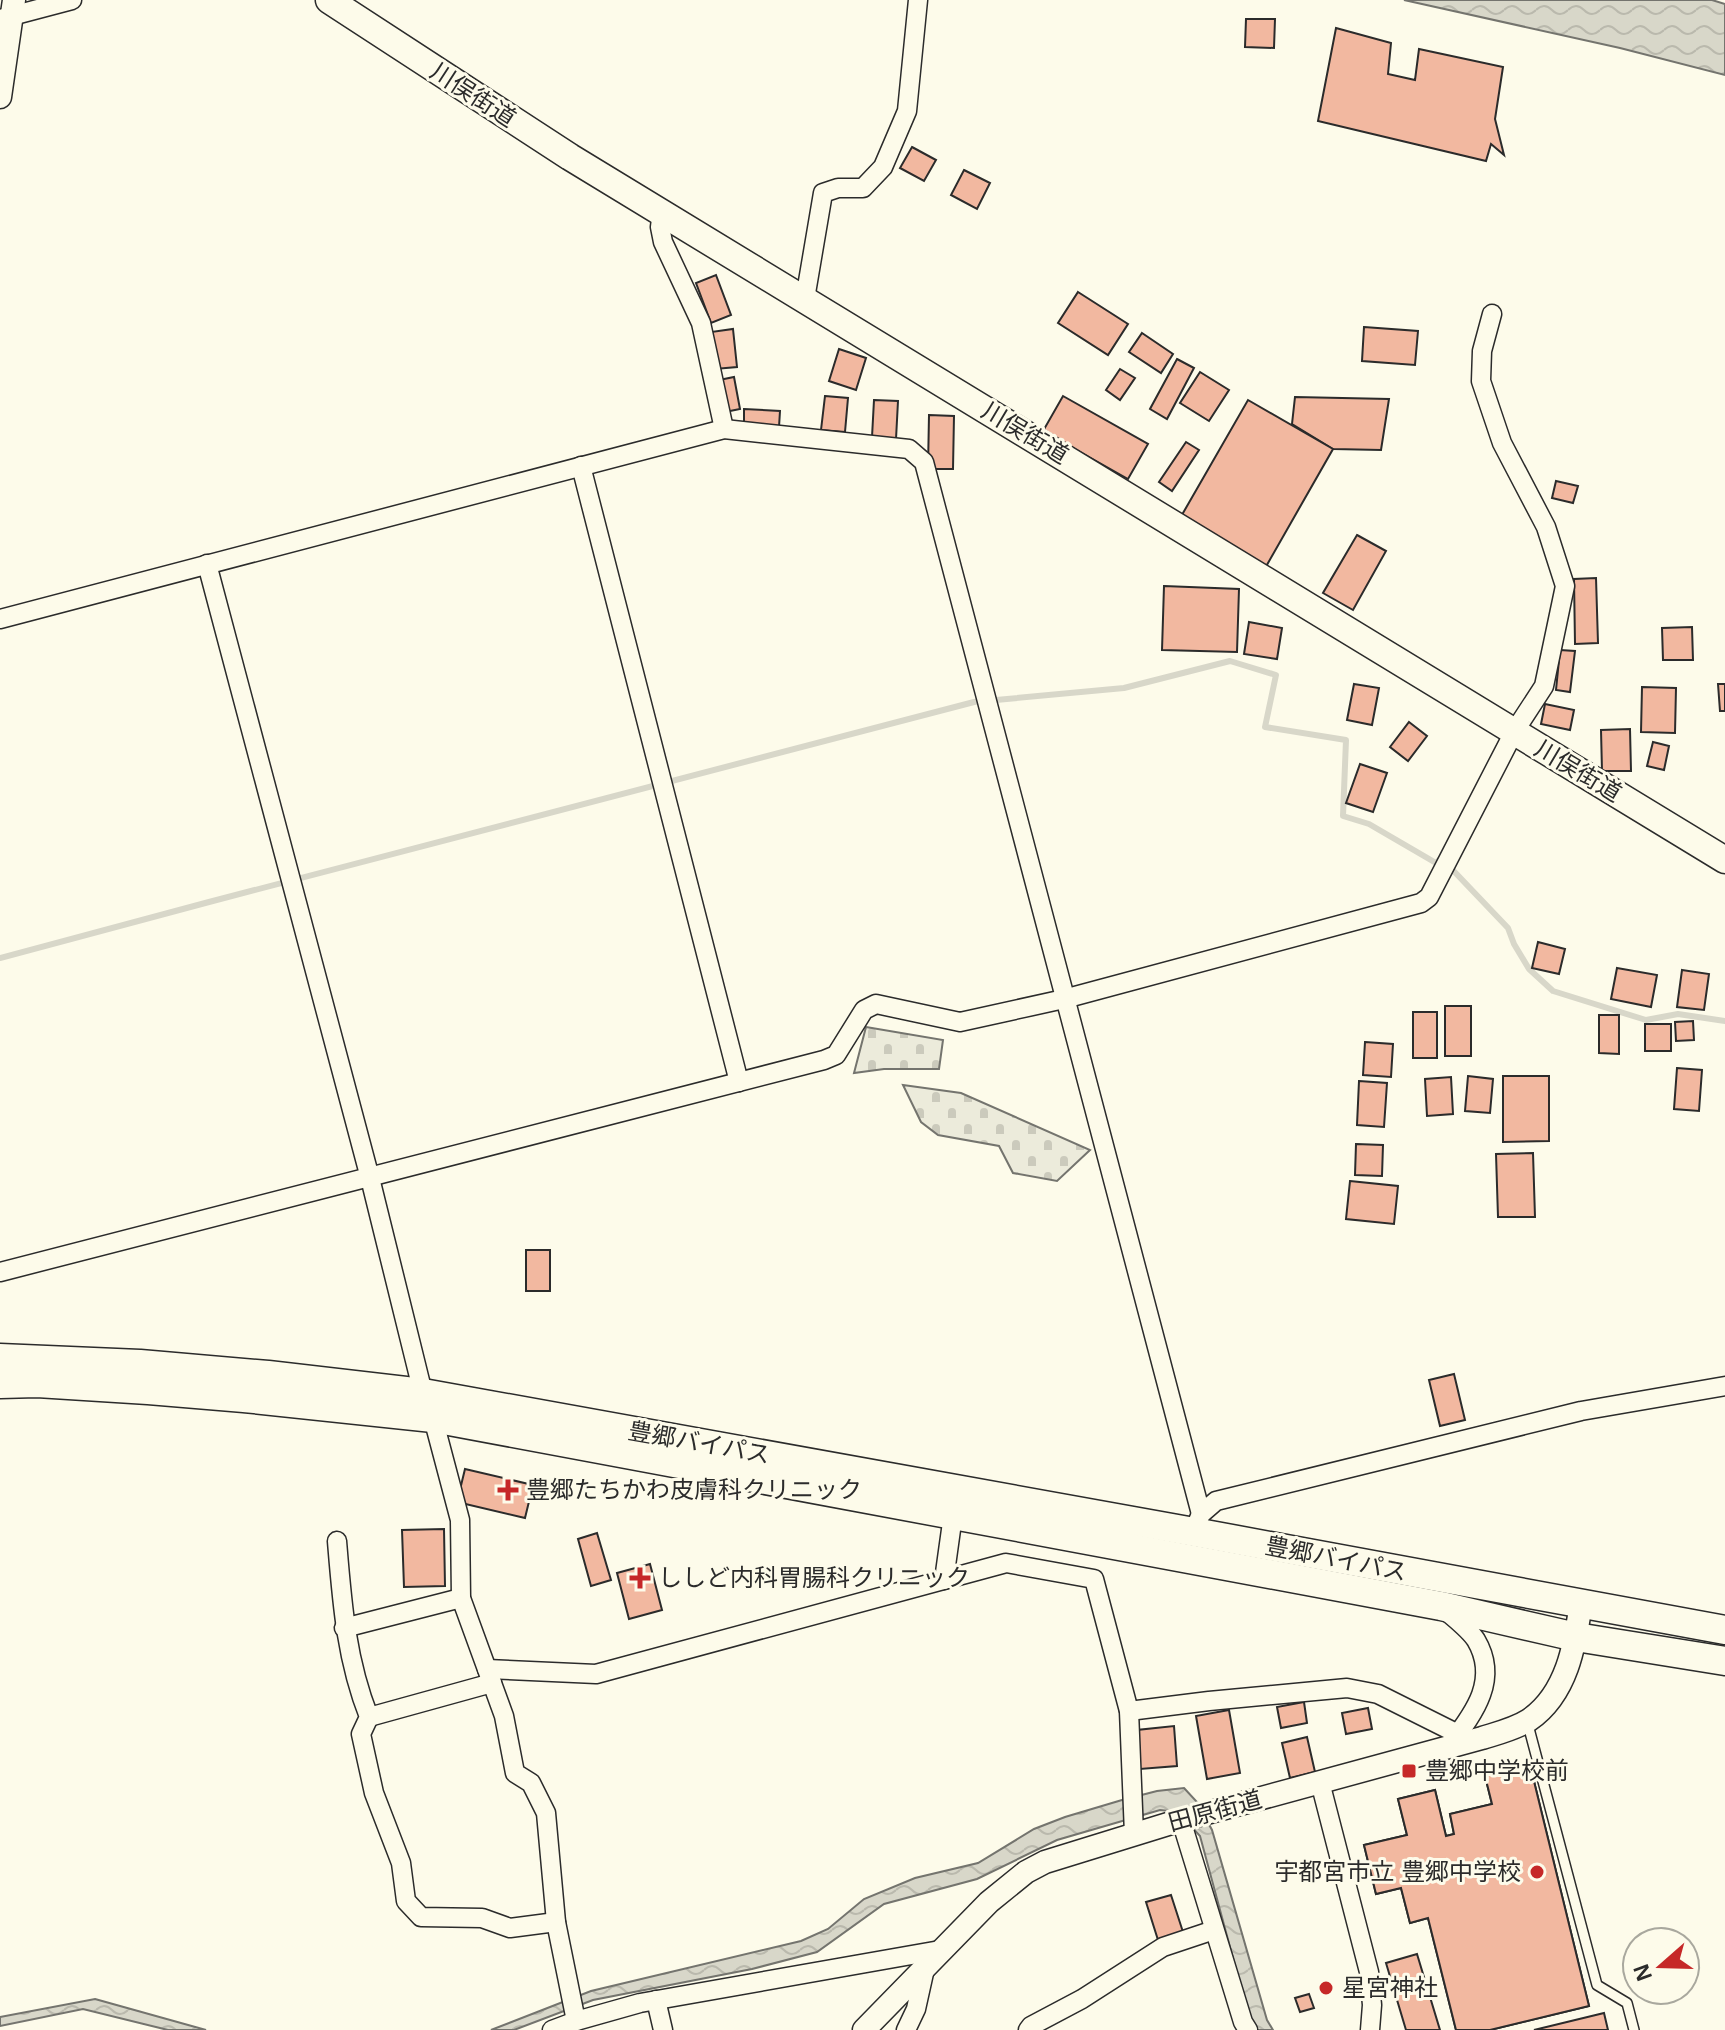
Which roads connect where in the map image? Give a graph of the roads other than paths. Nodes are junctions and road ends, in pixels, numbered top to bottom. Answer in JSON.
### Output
{"nodes":[{"id":1,"x":72,"y":0,"type":"edge"},
{"id":2,"x":329,"y":0,"type":"edge"},
{"id":3,"x":918,"y":0,"type":"edge"},
{"id":4,"x":8,"y":12,"type":"edge"},
{"id":5,"x":0,"y":97,"type":"edge"},
{"id":6,"x":662,"y":212,"type":"junction"},
{"id":7,"x":805,"y":299,"type":"junction"},
{"id":8,"x":1492,"y":314,"type":"dead end"},
{"id":9,"x":724,"y":429,"type":"junction"},
{"id":10,"x":581,"y":466,"type":"junction"},
{"id":11,"x":207,"y":564,"type":"junction"},
{"id":12,"x":0,"y":619,"type":"edge"},
{"id":13,"x":1514,"y":732,"type":"junction"},
{"id":14,"x":1725,"y":860,"type":"edge"},
{"id":15,"x":1064,"y":999,"type":"junction"},
{"id":16,"x":739,"y":1082,"type":"junction"},
{"id":17,"x":370,"y":1178,"type":"junction"},
{"id":18,"x":0,"y":1272,"type":"edge"},
{"id":19,"x":0,"y":1358,"type":"edge"},
{"id":20,"x":0,"y":1384,"type":"edge"},
{"id":21,"x":1725,"y":1386,"type":"edge"},
{"id":22,"x":428,"y":1406,"type":"junction"},
{"id":23,"x":954,"y":1502,"type":"junction"},
{"id":24,"x":1194,"y":1535,"type":"junction"},
{"id":25,"x":337,"y":1541,"type":"dead end"},
{"id":26,"x":944,"y":1580,"type":"junction"},
{"id":27,"x":461,"y":1598,"type":"junction"},
{"id":28,"x":1581,"y":1603,"type":"junction"},
{"id":29,"x":1441,"y":1606,"type":"junction"},
{"id":30,"x":344,"y":1628,"type":"junction"},
{"id":31,"x":1725,"y":1630,"type":"edge"},
{"id":32,"x":1576,"y":1637,"type":"junction"},
{"id":33,"x":1725,"y":1661,"type":"edge"},
{"id":34,"x":490,"y":1676,"type":"junction"},
{"id":35,"x":1129,"y":1711,"type":"junction"},
{"id":36,"x":369,"y":1717,"type":"junction"},
{"id":37,"x":1527,"y":1721,"type":"junction"},
{"id":38,"x":1452,"y":1741,"type":"junction"},
{"id":39,"x":1320,"y":1782,"type":"junction"},
{"id":40,"x":1181,"y":1820,"type":"junction"},
{"id":41,"x":1134,"y":1834,"type":"junction"},
{"id":42,"x":556,"y":1922,"type":"junction"},
{"id":43,"x":1214,"y":1930,"type":"junction"},
{"id":44,"x":933,"y":1957,"type":"junction"},
{"id":45,"x":656,"y":2000,"type":"junction"},
{"id":46,"x":576,"y":2021,"type":"junction"},
{"id":47,"x":552,"y":2030,"type":"edge"},
{"id":48,"x":663,"y":2030,"type":"edge"},
{"id":49,"x":864,"y":2030,"type":"edge"},
{"id":50,"x":906,"y":2030,"type":"edge"},
{"id":51,"x":1028,"y":2030,"type":"edge"},
{"id":52,"x":1248,"y":2030,"type":"edge"},
{"id":53,"x":1370,"y":2030,"type":"edge"},
{"id":54,"x":1634,"y":2030,"type":"edge"}],
"edges":[{"from":1,"to":4,"type":"street"},
{"from":2,"to":6,"type":"main road","name":"川俣街道"},
{"from":3,"to":7,"type":"street"},
{"from":4,"to":5,"type":"street"},
{"from":6,"to":7,"type":"main road","name":"川俣街道"},
{"from":6,"to":9,"type":"street"},
{"from":7,"to":13,"type":"main road","name":"川俣街道"},
{"from":8,"to":13,"type":"street"},
{"from":9,"to":10,"type":"street"},
{"from":9,"to":15,"type":"street"},
{"from":10,"to":11,"type":"street"},
{"from":10,"to":16,"type":"street"},
{"from":11,"to":12,"type":"street"},
{"from":11,"to":17,"type":"street"},
{"from":13,"to":14,"type":"main road","name":"川俣街道"},
{"from":13,"to":15,"type":"street"},
{"from":15,"to":16,"type":"street"},
{"from":15,"to":24,"type":"street"},
{"from":16,"to":17,"type":"street"},
{"from":17,"to":18,"type":"street"},
{"from":17,"to":22,"type":"street"},
{"from":19,"to":22,"type":"main road","name":"豊郷バイパス"},
{"from":20,"to":22,"type":"main road","name":"豊郷バイパス"},
{"from":21,"to":24,"type":"street"},
{"from":22,"to":23,"type":"main road","name":"豊郷バイパス"},
{"from":22,"to":27,"type":"street"},
{"from":23,"to":24,"type":"main road","name":"豊郷バイパス"},
{"from":23,"to":26,"type":"street"},
{"from":24,"to":28,"type":"main road","name":"豊郷バイパス"},
{"from":24,"to":29,"type":"main road","name":"豊郷バイパス"},
{"from":25,"to":30,"type":"street"},
{"from":26,"to":34,"type":"street"},
{"from":26,"to":35,"type":"street"},
{"from":27,"to":30,"type":"street"},
{"from":27,"to":34,"type":"street"},
{"from":28,"to":31,"type":"main road"},
{"from":28,"to":32,"type":"street","name":"田原街道"},
{"from":29,"to":32,"type":"main road","name":"豊郷バイパス"},
{"from":29,"to":38,"type":"street"},
{"from":30,"to":36,"type":"street"},
{"from":32,"to":33,"type":"main road"},
{"from":32,"to":37,"type":"street","name":"田原街道"},
{"from":34,"to":36,"type":"street"},
{"from":34,"to":42,"type":"street"},
{"from":35,"to":38,"type":"street"},
{"from":35,"to":41,"type":"street"},
{"from":36,"to":42,"type":"street"},
{"from":37,"to":38,"type":"street","name":"田原街道"},
{"from":37,"to":54,"type":"lane"},
{"from":38,"to":39,"type":"street","name":"田原街道"},
{"from":39,"to":40,"type":"street","name":"田原街道"},
{"from":39,"to":53,"type":"street"},
{"from":40,"to":41,"type":"street","name":"田原街道"},
{"from":40,"to":43,"type":"street"},
{"from":41,"to":44,"type":"street","name":"田原街道"},
{"from":42,"to":46,"type":"street"},
{"from":43,"to":51,"type":"street"},
{"from":43,"to":52,"type":"street"},
{"from":44,"to":45,"type":"street"},
{"from":44,"to":49,"type":"street","name":"田原街道"},
{"from":44,"to":50,"type":"street"},
{"from":45,"to":46,"type":"street"},
{"from":45,"to":48,"type":"street"},
{"from":46,"to":47,"type":"street"}]}
